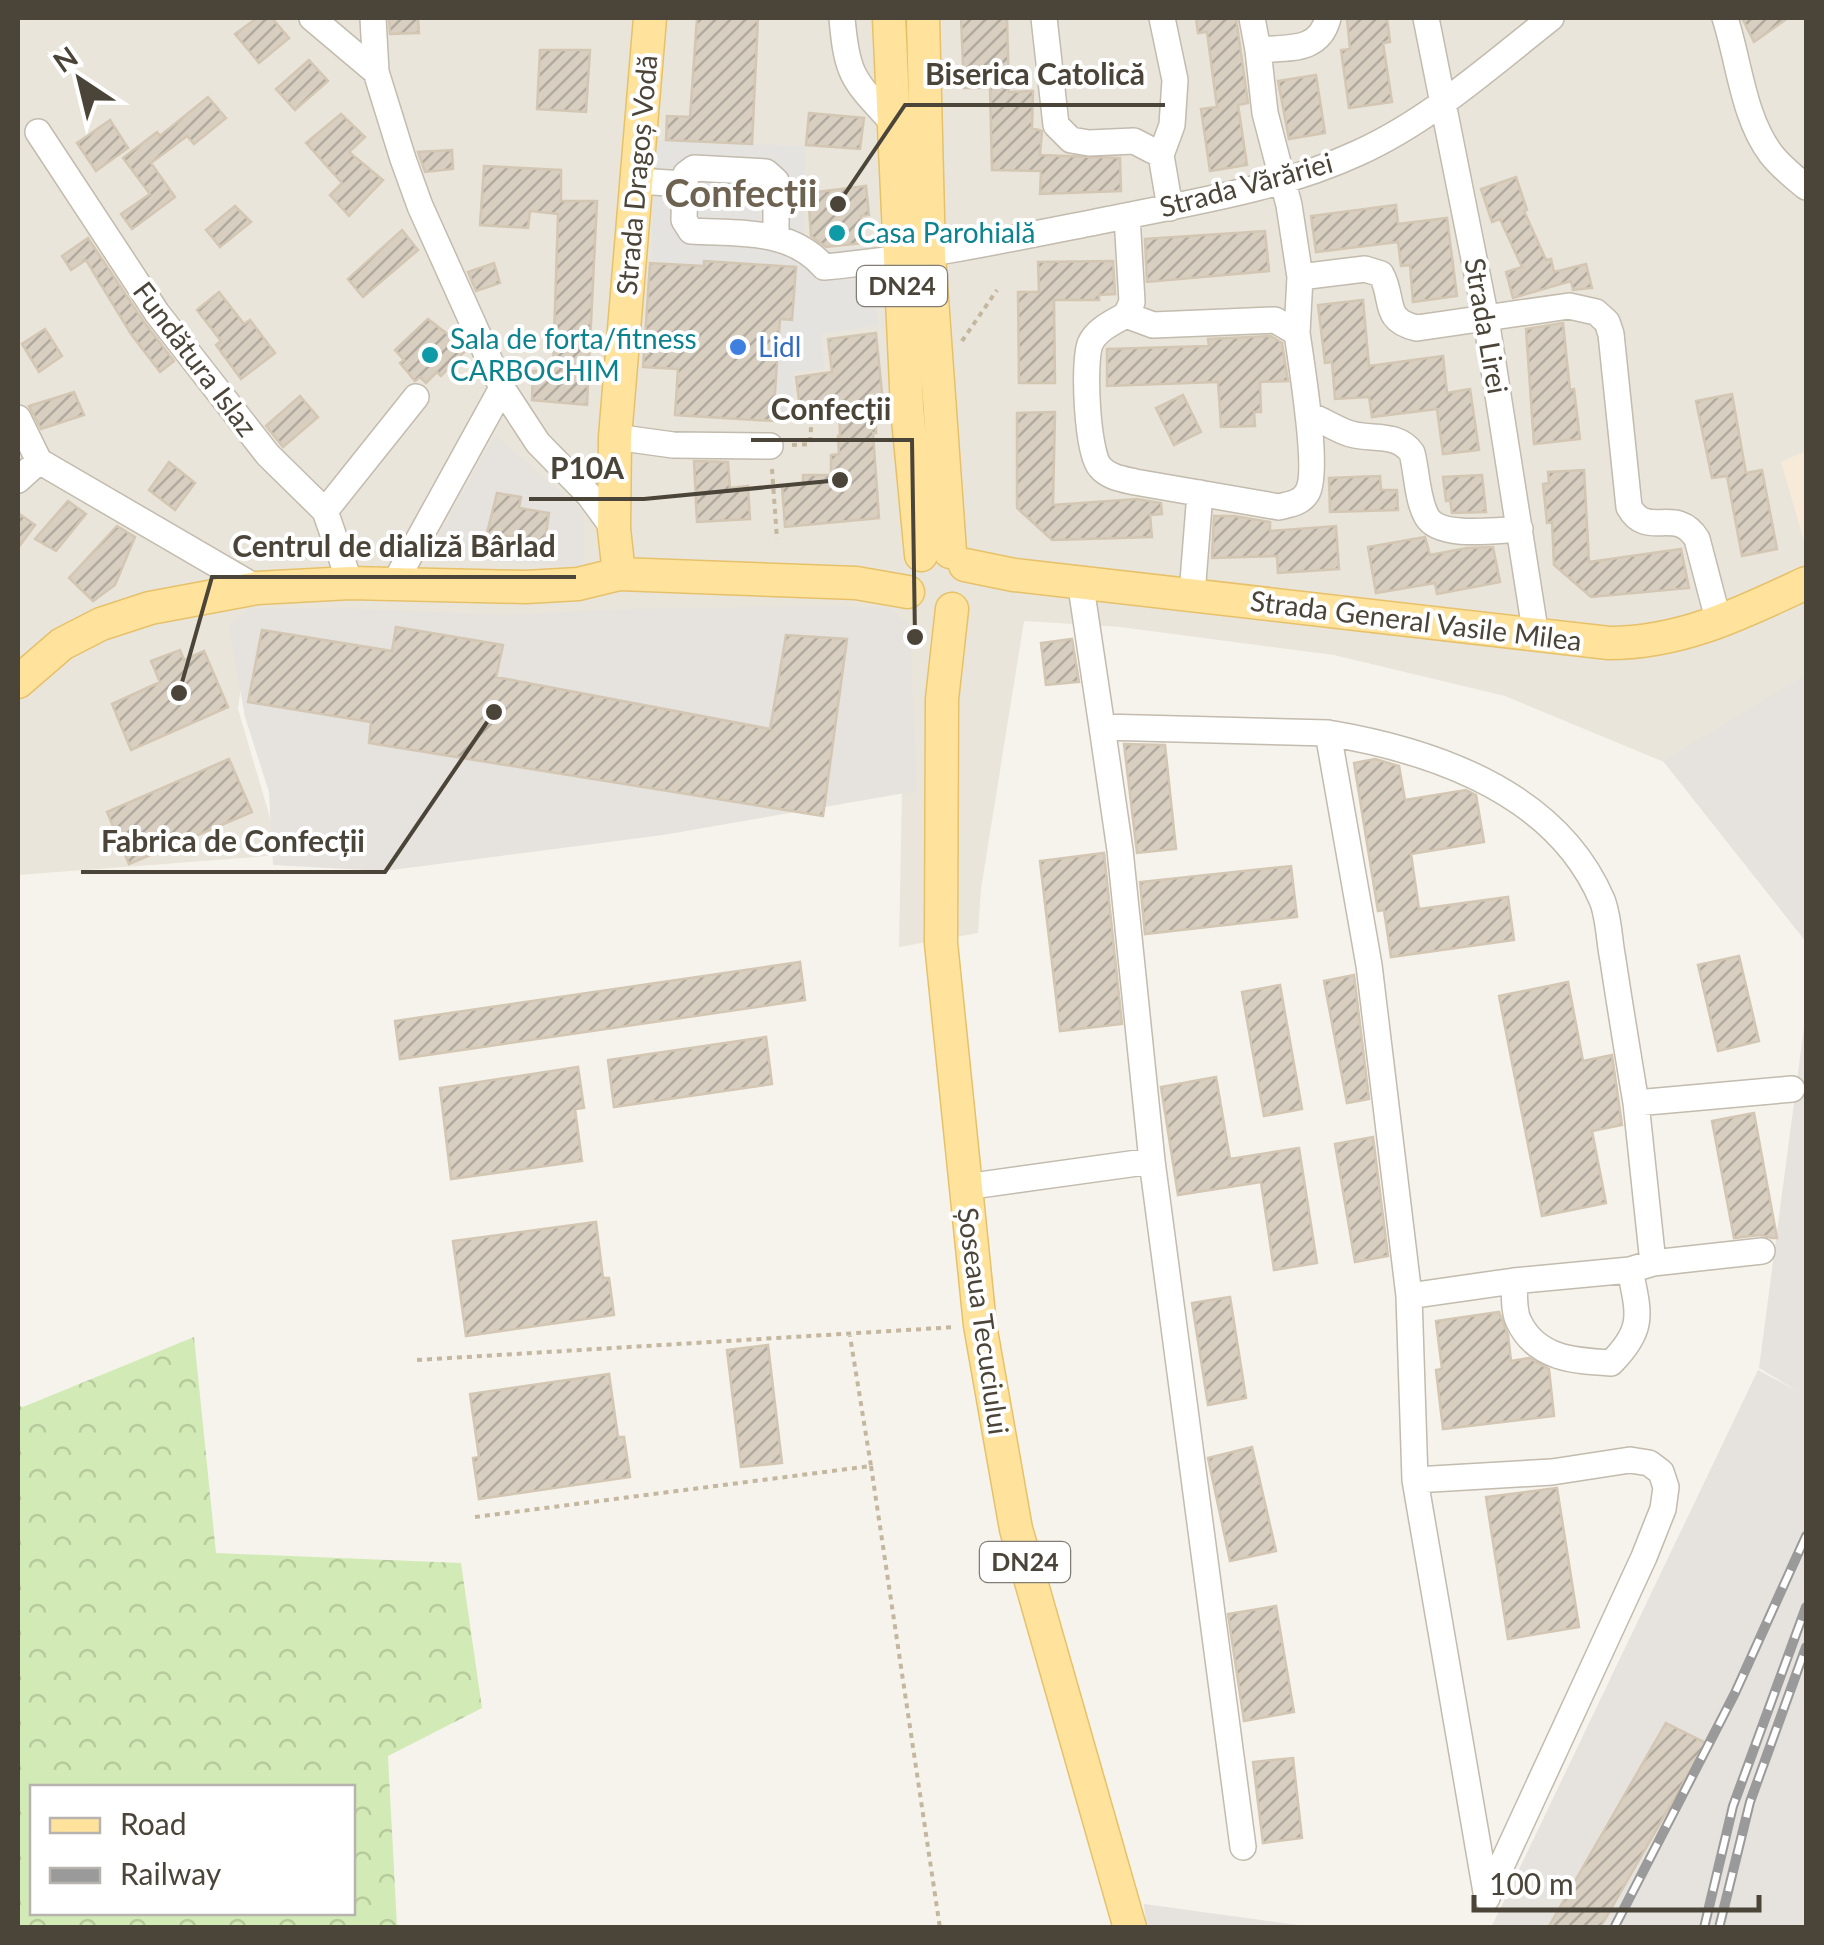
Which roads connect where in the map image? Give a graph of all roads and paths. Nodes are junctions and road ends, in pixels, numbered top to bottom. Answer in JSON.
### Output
{"nodes":[{"id":1,"x":312,"y":18,"type":"edge"},
{"id":2,"x":373,"y":18,"type":"edge"},
{"id":3,"x":650,"y":18,"type":"edge"},
{"id":4,"x":842,"y":18,"type":"edge"},
{"id":5,"x":890,"y":18,"type":"edge"},
{"id":6,"x":923,"y":18,"type":"edge"},
{"id":7,"x":1044,"y":18,"type":"edge"},
{"id":8,"x":1162,"y":18,"type":"edge"},
{"id":9,"x":1252,"y":18,"type":"edge"},
{"id":10,"x":1328,"y":18,"type":"edge"},
{"id":11,"x":1426,"y":18,"type":"edge"},
{"id":12,"x":1550,"y":18,"type":"edge"},
{"id":13,"x":1724,"y":18,"type":"edge"},
{"id":14,"x":1258,"y":50,"type":"junction"},
{"id":15,"x":376,"y":72,"type":"junction"},
{"id":16,"x":1444,"y":101,"type":"junction"},
{"id":17,"x":894,"y":124,"type":"junction"},
{"id":18,"x":38,"y":132,"type":"dead end"},
{"id":19,"x":1160,"y":155,"type":"junction"},
{"id":20,"x":638,"y":181,"type":"junction"},
{"id":21,"x":1284,"y":181,"type":"junction"},
{"id":22,"x":685,"y":184,"type":"junction"},
{"id":23,"x":1806,"y":187,"type":"edge"},
{"id":24,"x":1170,"y":208,"type":"junction"},
{"id":25,"x":1126,"y":216,"type":"junction"},
{"id":26,"x":776,"y":236,"type":"junction"},
{"id":27,"x":915,"y":257,"type":"junction"},
{"id":28,"x":1300,"y":277,"type":"junction"},
{"id":29,"x":997,"y":290,"type":"dead end"},
{"id":30,"x":1126,"y":315,"type":"junction"},
{"id":31,"x":1486,"y":318,"type":"junction"},
{"id":32,"x":1297,"y":333,"type":"junction"},
{"id":33,"x":935,"y":360,"type":"junction"},
{"id":34,"x":502,"y":388,"type":"junction"},
{"id":35,"x":416,"y":397,"type":"dead end"},
{"id":36,"x":881,"y":408,"type":"dead end"},
{"id":37,"x":1308,"y":415,"type":"junction"},
{"id":38,"x":18,"y":418,"type":"edge"},
{"id":39,"x":616,"y":437,"type":"junction"},
{"id":40,"x":770,"y":446,"type":"junction"},
{"id":41,"x":39,"y":460,"type":"junction"},
{"id":42,"x":18,"y":480,"type":"edge"},
{"id":43,"x":1200,"y":494,"type":"junction"},
{"id":44,"x":324,"y":511,"type":"junction"},
{"id":45,"x":614,"y":528,"type":"junction"},
{"id":46,"x":1520,"y":529,"type":"junction"},
{"id":47,"x":777,"y":539,"type":"dead end"},
{"id":48,"x":619,"y":574,"type":"junction"},
{"id":49,"x":938,"y":580,"type":"junction"},
{"id":50,"x":1080,"y":580,"type":"junction"},
{"id":51,"x":1806,"y":583,"type":"edge"},
{"id":52,"x":350,"y":584,"type":"junction"},
{"id":53,"x":394,"y":584,"type":"junction"},
{"id":54,"x":256,"y":588,"type":"junction"},
{"id":55,"x":1192,"y":594,"type":"junction"},
{"id":56,"x":1719,"y":623,"type":"junction"},
{"id":57,"x":1536,"y":636,"type":"junction"},
{"id":58,"x":18,"y":682,"type":"edge"},
{"id":59,"x":1102,"y":727,"type":"junction"},
{"id":60,"x":1328,"y":733,"type":"junction"},
{"id":61,"x":1792,"y":1089,"type":"dead end"},
{"id":62,"x":1636,"y":1103,"type":"junction"},
{"id":63,"x":1152,"y":1161,"type":"junction"},
{"id":64,"x":965,"y":1187,"type":"junction"},
{"id":65,"x":1762,"y":1251,"type":"dead end"},
{"id":66,"x":1641,"y":1266,"type":"junction"},
{"id":67,"x":1514,"y":1281,"type":"junction"},
{"id":68,"x":1409,"y":1296,"type":"junction"},
{"id":69,"x":980,"y":1326,"type":"junction"},
{"id":70,"x":850,"y":1336,"type":"junction"},
{"id":71,"x":417,"y":1360,"type":"dead end"},
{"id":72,"x":871,"y":1466,"type":"junction"},
{"id":73,"x":1415,"y":1480,"type":"junction"},
{"id":74,"x":476,"y":1517,"type":"dead end"},
{"id":75,"x":1243,"y":1847,"type":"dead end"},
{"id":76,"x":940,"y":1928,"type":"edge"},
{"id":77,"x":1130,"y":1928,"type":"edge"}],
"edges":[{"from":1,"to":15,"type":"street"},
{"from":2,"to":15,"type":"street"},
{"from":3,"to":20,"type":"main road","name":"Strada Dragoș Vodă"},
{"from":4,"to":17,"type":"street"},
{"from":5,"to":17,"type":"main road","number":"DN24"},
{"from":6,"to":27,"type":"main road","number":"DN24"},
{"from":7,"to":19,"type":"street"},
{"from":8,"to":19,"type":"street"},
{"from":9,"to":14,"type":"street"},
{"from":10,"to":14,"type":"street"},
{"from":11,"to":16,"type":"street","name":"Strada Lirei"},
{"from":12,"to":16,"type":"street","name":"Strada Vărăriei"},
{"from":13,"to":23,"type":"street"},
{"from":14,"to":21,"type":"street"},
{"from":15,"to":34,"type":"street"},
{"from":16,"to":21,"type":"street","name":"Strada Vărăriei"},
{"from":16,"to":31,"type":"street","name":"Strada Lirei"},
{"from":17,"to":27,"type":"main road","number":"DN24"},
{"from":18,"to":44,"type":"street","name":"Fundătura Islaz"},
{"from":19,"to":24,"type":"street"},
{"from":20,"to":22,"type":"street"},
{"from":20,"to":39,"type":"main road","name":"Strada Dragoș Vodă"},
{"from":21,"to":24,"type":"street","name":"Strada Vărăriei"},
{"from":21,"to":28,"type":"street"},
{"from":22,"to":26,"type":"street"},
{"from":22,"to":26,"type":"street"},
{"from":24,"to":25,"type":"street","name":"Strada Vărăriei"},
{"from":25,"to":27,"type":"street","name":"Strada Vărăriei"},
{"from":25,"to":30,"type":"street"},
{"from":26,"to":27,"type":"street","name":"Strada Vărăriei"},
{"from":27,"to":33,"type":"main road","number":"DN24"},
{"from":27,"to":49,"type":"main road","number":"DN24"},
{"from":28,"to":31,"type":"street"},
{"from":28,"to":32,"type":"street"},
{"from":29,"to":33,"type":"path"},
{"from":30,"to":32,"type":"street"},
{"from":30,"to":43,"type":"street"},
{"from":31,"to":46,"type":"street","name":"Strada Lirei"},
{"from":31,"to":56,"type":"street"},
{"from":32,"to":37,"type":"street"},
{"from":33,"to":49,"type":"main road","number":"DN24"},
{"from":34,"to":45,"type":"street"},
{"from":34,"to":53,"type":"street"},
{"from":35,"to":44,"type":"street"},
{"from":36,"to":40,"type":"path"},
{"from":37,"to":43,"type":"street"},
{"from":37,"to":46,"type":"street"},
{"from":38,"to":41,"type":"street"},
{"from":39,"to":40,"type":"street"},
{"from":39,"to":45,"type":"main road","name":"Strada Dragoș Vodă"},
{"from":40,"to":47,"type":"path"},
{"from":41,"to":42,"type":"street"},
{"from":41,"to":54,"type":"street"},
{"from":43,"to":55,"type":"street"},
{"from":44,"to":52,"type":"street","name":"Fundătura Islaz"},
{"from":45,"to":48,"type":"main road","name":"Strada Dragoș Vodă"},
{"from":46,"to":57,"type":"street","name":"Strada Lirei"},
{"from":48,"to":49,"type":"main road"},
{"from":48,"to":53,"type":"main road"},
{"from":49,"to":50,"type":"main road","name":"Strada General Vasile Milea"},
{"from":49,"to":64,"type":"main road","name":"Șoseaua Tecuciului","number":"DN24"},
{"from":50,"to":55,"type":"main road","name":"Strada General Vasile Milea"},
{"from":50,"to":59,"type":"street"},
{"from":51,"to":56,"type":"main road","name":"Strada General Vasile Milea"},
{"from":52,"to":53,"type":"main road"},
{"from":52,"to":54,"type":"main road"},
{"from":54,"to":58,"type":"main road"},
{"from":55,"to":57,"type":"main road","name":"Strada General Vasile Milea"},
{"from":56,"to":57,"type":"main road","name":"Strada General Vasile Milea"},
{"from":59,"to":60,"type":"street"},
{"from":59,"to":63,"type":"street"},
{"from":60,"to":62,"type":"street"},
{"from":60,"to":68,"type":"street"},
{"from":61,"to":62,"type":"street"},
{"from":62,"to":66,"type":"street"},
{"from":63,"to":64,"type":"street"},
{"from":63,"to":75,"type":"street"},
{"from":64,"to":69,"type":"main road","name":"Șoseaua Tecuciului","number":"DN24"},
{"from":65,"to":66,"type":"street"},
{"from":66,"to":67,"type":"street"},
{"from":66,"to":67,"type":"street"},
{"from":67,"to":68,"type":"street"},
{"from":68,"to":73,"type":"street"},
{"from":69,"to":70,"type":"path"},
{"from":69,"to":77,"type":"main road","name":"Șoseaua Tecuciului","number":"DN24"},
{"from":70,"to":71,"type":"path"},
{"from":70,"to":72,"type":"path"},
{"from":72,"to":74,"type":"path"},
{"from":72,"to":76,"type":"path"},
{"from":73,"to":73,"type":"street"}]}
